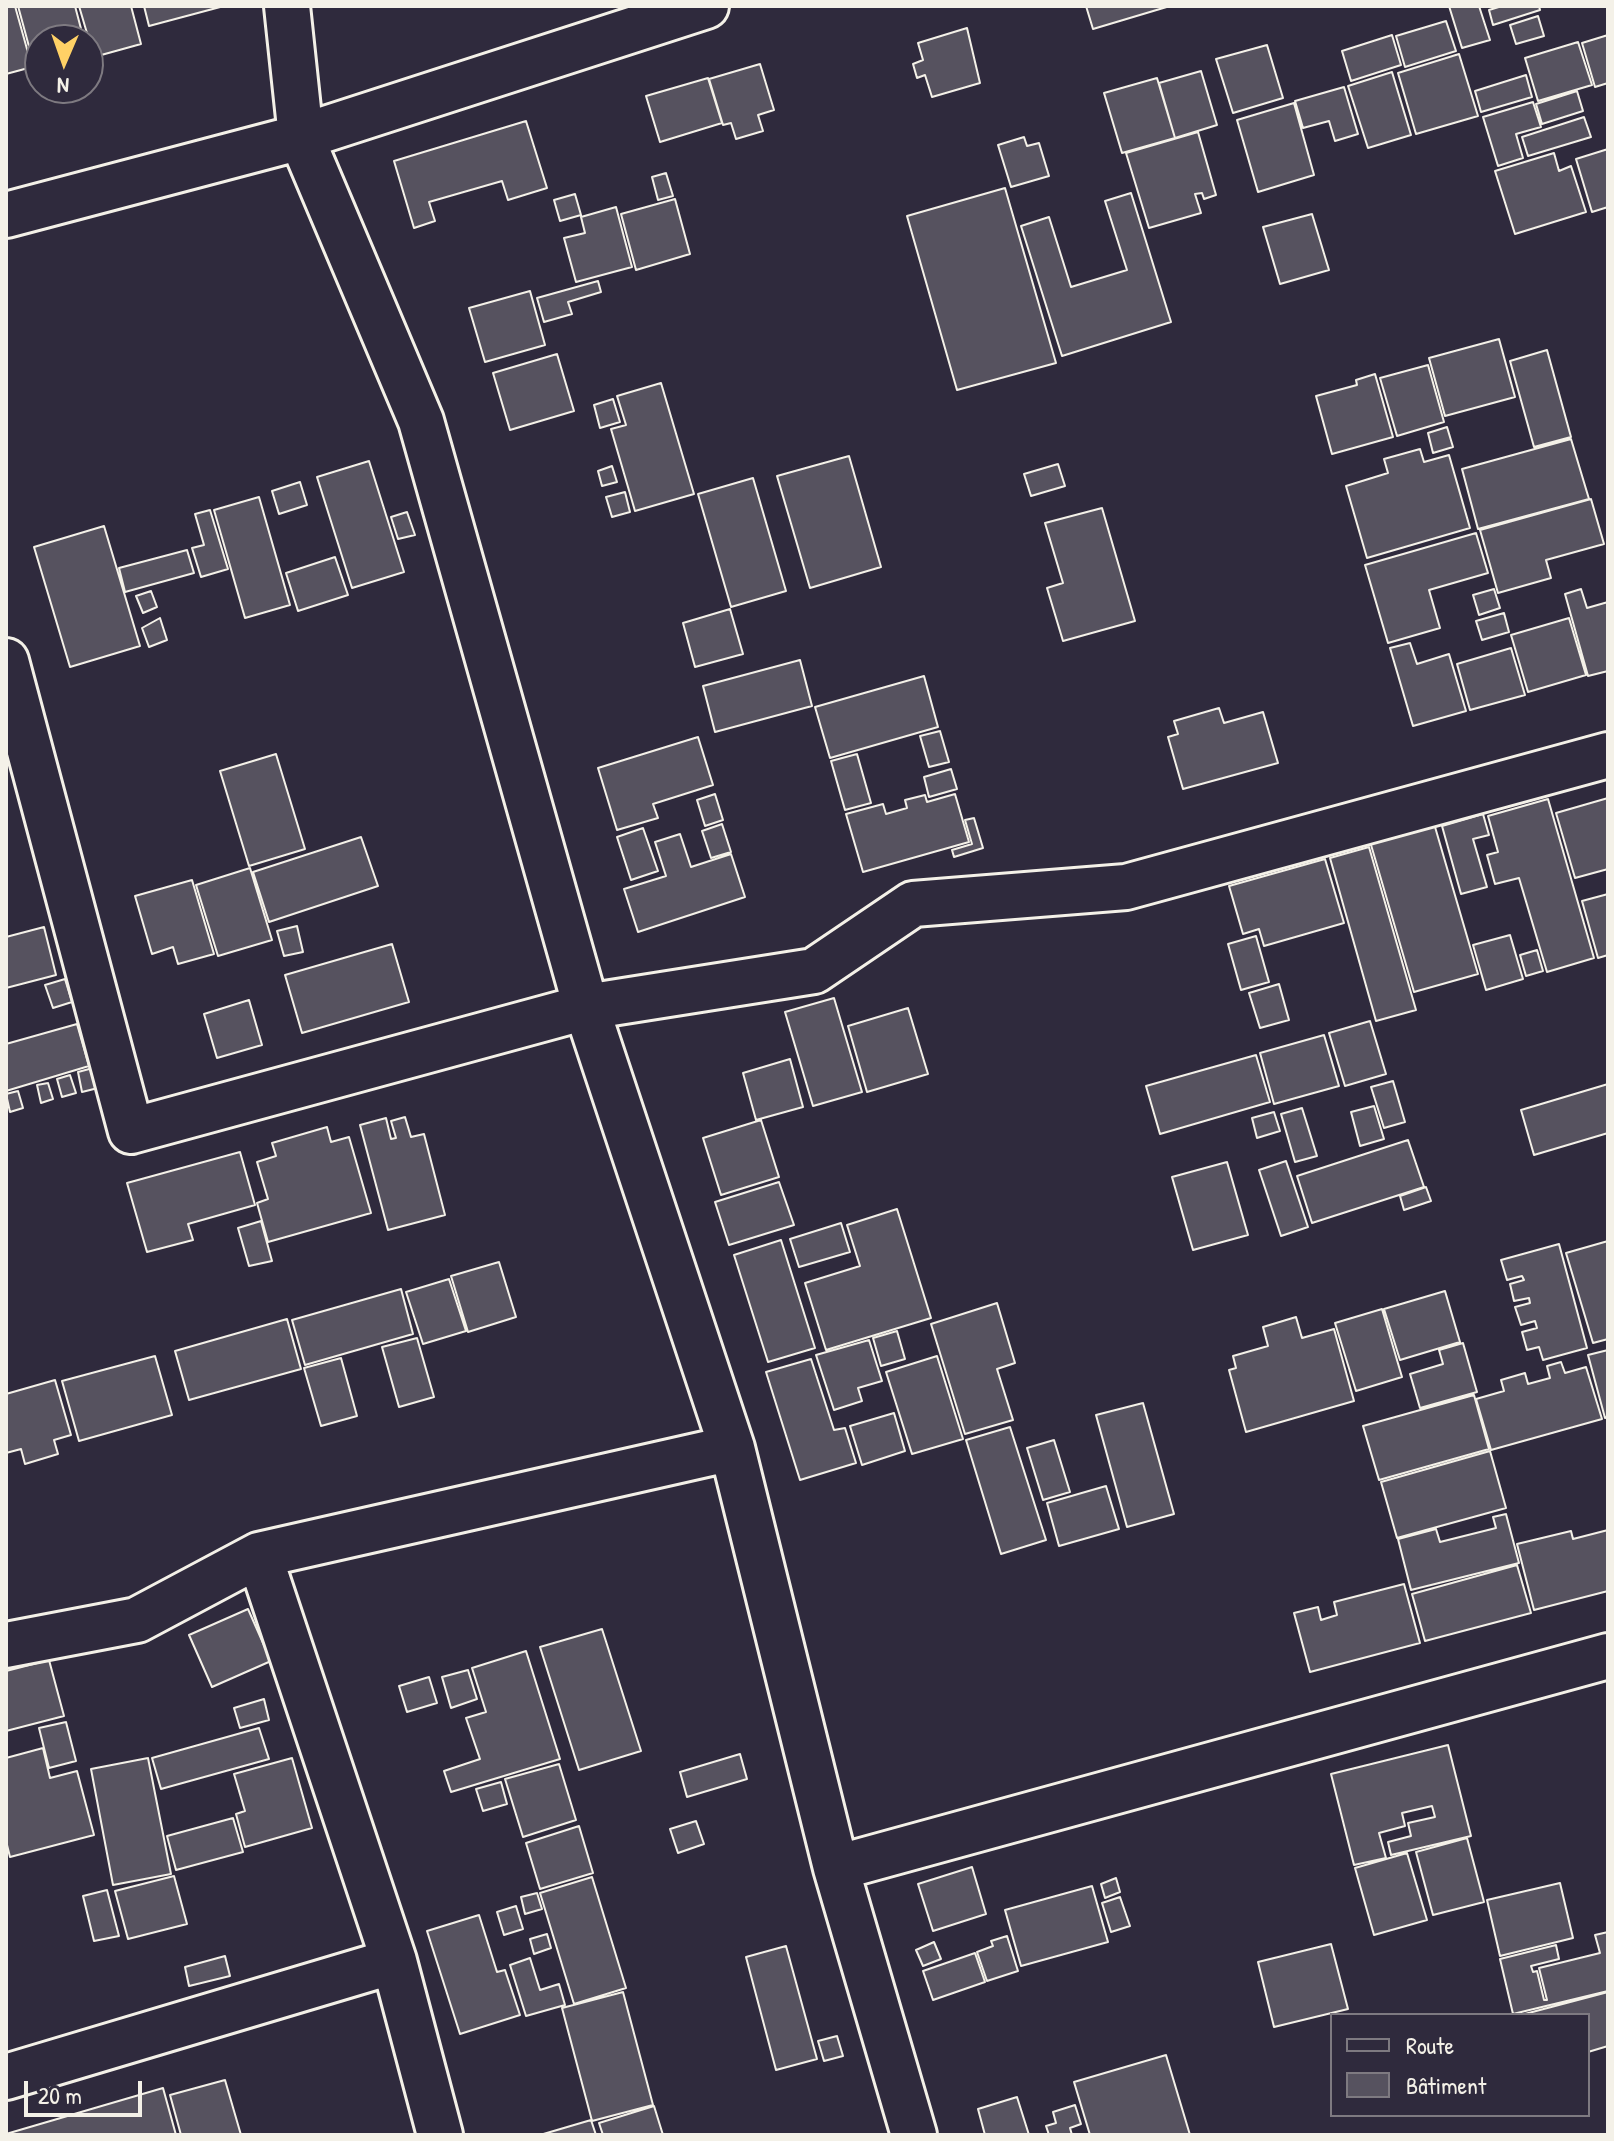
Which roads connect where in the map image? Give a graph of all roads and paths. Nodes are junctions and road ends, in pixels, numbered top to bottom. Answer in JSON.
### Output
{"nodes":[{"id":1,"x":287,"y":6,"type":"edge"},
{"id":2,"x":706,"y":6,"type":"edge"},
{"id":3,"x":301,"y":137,"type":"junction"},
{"id":4,"x":6,"y":215,"type":"edge"},
{"id":5,"x":6,"y":661,"type":"edge"},
{"id":6,"x":1608,"y":755,"type":"edge"},
{"id":7,"x":586,"y":1007,"type":"junction"},
{"id":8,"x":732,"y":1448,"type":"junction"},
{"id":9,"x":259,"y":1555,"type":"junction"},
{"id":10,"x":6,"y":1645,"type":"edge"},
{"id":11,"x":1608,"y":1656,"type":"edge"},
{"id":12,"x":836,"y":1868,"type":"junction"},
{"id":13,"x":394,"y":1961,"type":"junction"},
{"id":14,"x":6,"y":2077,"type":"edge"},
{"id":15,"x":440,"y":2135,"type":"edge"},
{"id":16,"x":914,"y":2135,"type":"edge"}],
"edges":[{"from":1,"to":3,"type":"street"},
{"from":2,"to":3,"type":"street"},
{"from":3,"to":4,"type":"street"},
{"from":3,"to":7,"type":"street"},
{"from":5,"to":7,"type":"street"},
{"from":6,"to":7,"type":"street"},
{"from":7,"to":8,"type":"street"},
{"from":8,"to":9,"type":"street"},
{"from":8,"to":12,"type":"street"},
{"from":9,"to":10,"type":"street"},
{"from":9,"to":13,"type":"street"},
{"from":11,"to":12,"type":"street"},
{"from":12,"to":16,"type":"street"},
{"from":13,"to":14,"type":"street"},
{"from":13,"to":15,"type":"street"}]}
